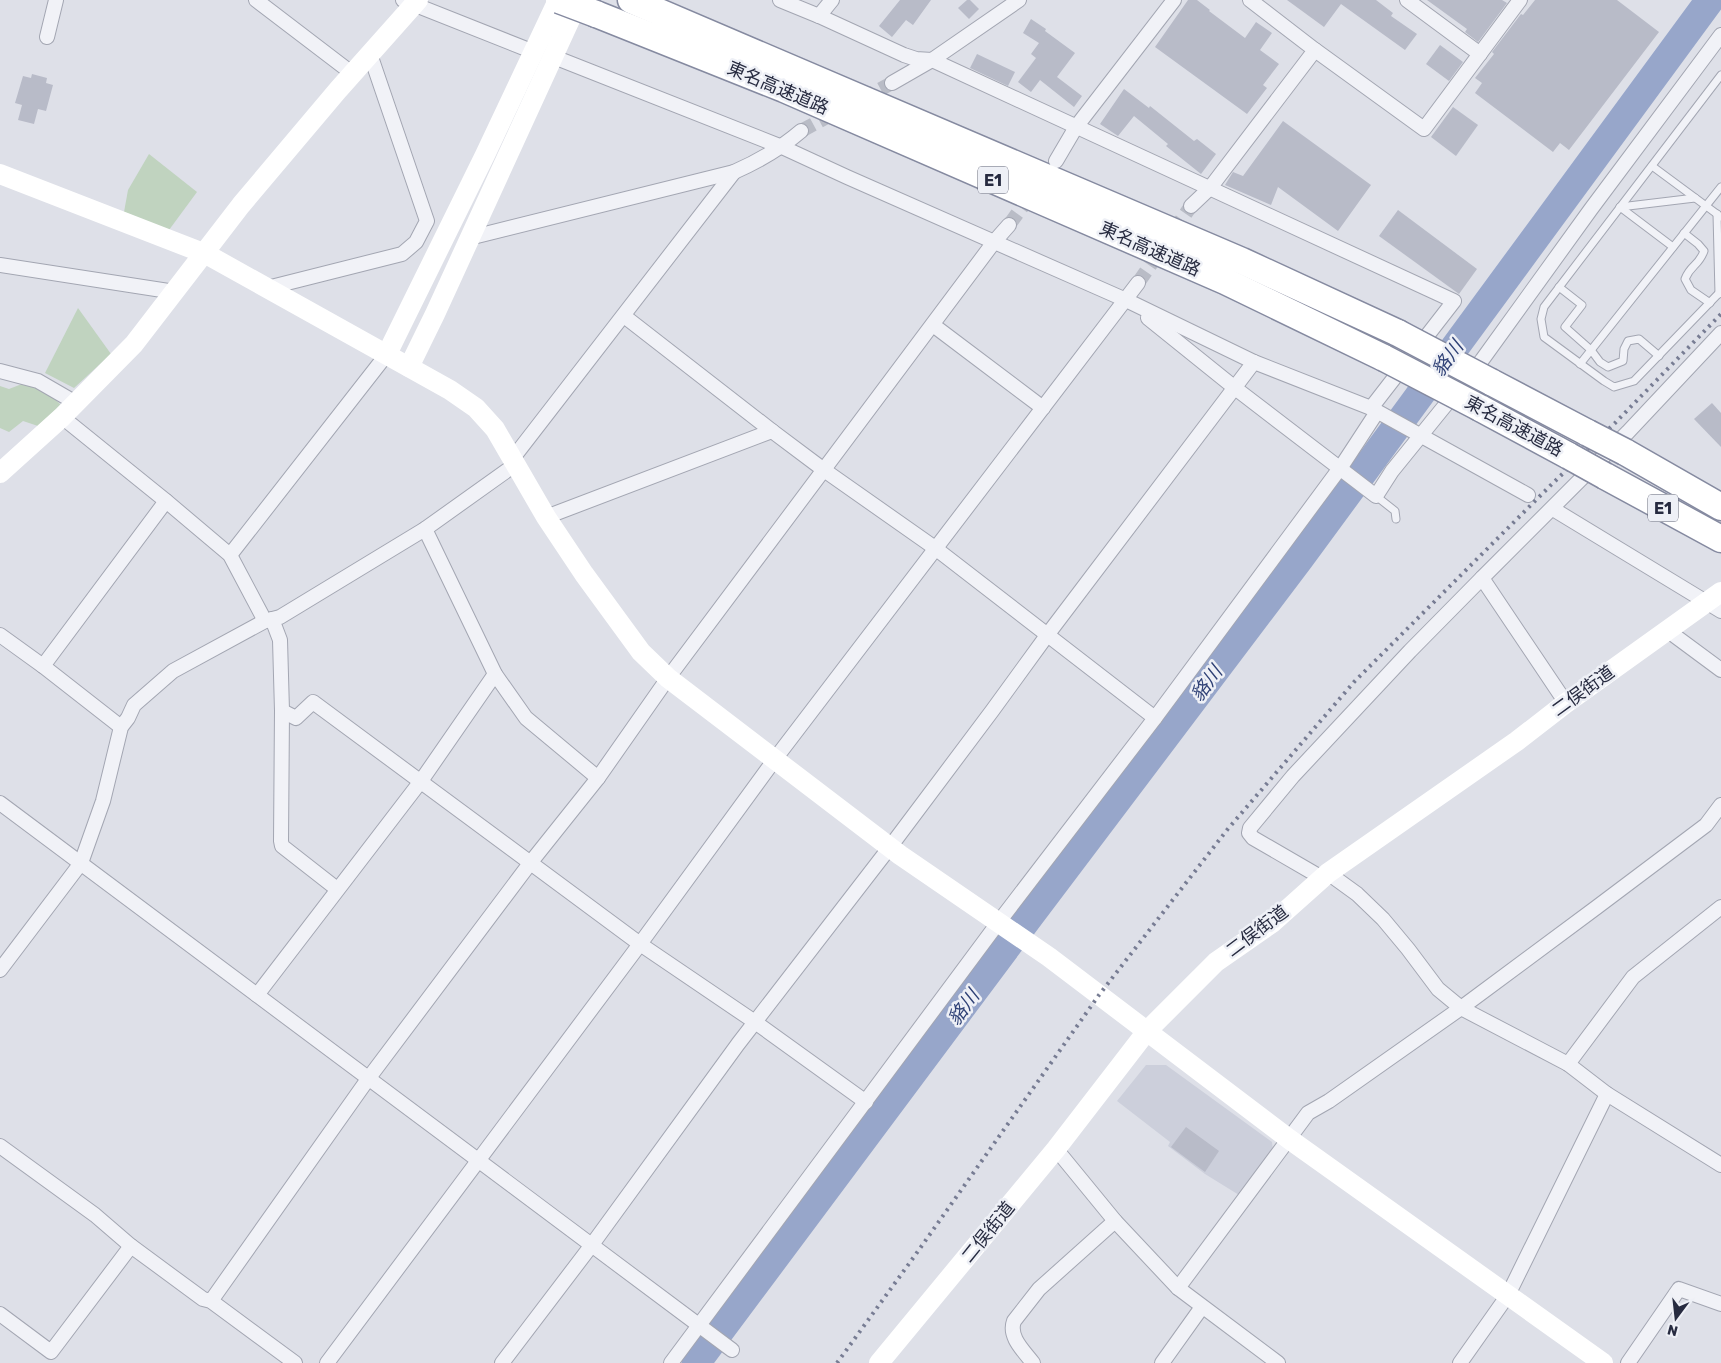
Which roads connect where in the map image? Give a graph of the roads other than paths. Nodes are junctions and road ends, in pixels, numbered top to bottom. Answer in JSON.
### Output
{"nodes":[{"id":1,"x":56,"y":0,"type":"edge"},
{"id":2,"x":256,"y":0,"type":"edge"},
{"id":3,"x":559,"y":0,"type":"edge"},
{"id":4,"x":631,"y":0,"type":"edge"},
{"id":5,"x":780,"y":0,"type":"edge"},
{"id":6,"x":832,"y":0,"type":"edge"},
{"id":7,"x":1019,"y":0,"type":"edge"},
{"id":8,"x":1174,"y":0,"type":"edge"},
{"id":9,"x":1250,"y":0,"type":"edge"},
{"id":10,"x":1407,"y":0,"type":"edge"},
{"id":11,"x":1520,"y":0,"type":"edge"},
{"id":12,"x":412,"y":2,"type":"edge"},
{"id":13,"x":587,"y":7,"type":"edge"},
{"id":14,"x":819,"y":16,"type":"junction"},
{"id":15,"x":1721,"y":35,"type":"edge"},
{"id":16,"x":47,"y":37,"type":"dead end"},
{"id":17,"x":1315,"y":50,"type":"junction"},
{"id":18,"x":534,"y":52,"type":"junction"},
{"id":19,"x":370,"y":54,"type":"junction"},
{"id":20,"x":1480,"y":54,"type":"junction"},
{"id":21,"x":554,"y":57,"type":"junction"},
{"id":22,"x":932,"y":60,"type":"junction"},
{"id":23,"x":353,"y":74,"type":"junction"},
{"id":24,"x":1721,"y":76,"type":"edge"},
{"id":25,"x":892,"y":83,"type":"tunnel mouth"},
{"id":26,"x":1076,"y":127,"type":"junction"},
{"id":27,"x":801,"y":131,"type":"tunnel mouth"},
{"id":28,"x":782,"y":147,"type":"junction"},
{"id":29,"x":1056,"y":161,"type":"dead end"},
{"id":30,"x":1652,"y":166,"type":"junction"},
{"id":31,"x":734,"y":172,"type":"junction"},
{"id":32,"x":0,"y":174,"type":"edge"},
{"id":33,"x":1721,"y":186,"type":"edge"},
{"id":34,"x":1210,"y":188,"type":"junction"},
{"id":35,"x":1695,"y":198,"type":"junction"},
{"id":36,"x":1191,"y":206,"type":"tunnel mouth"},
{"id":37,"x":1706,"y":206,"type":"junction"},
{"id":38,"x":1620,"y":208,"type":"junction"},
{"id":39,"x":1719,"y":215,"type":"edge"},
{"id":40,"x":1009,"y":225,"type":"tunnel mouth"},
{"id":41,"x":1684,"y":233,"type":"junction"},
{"id":42,"x":469,"y":238,"type":"junction"},
{"id":43,"x":994,"y":242,"type":"junction"},
{"id":44,"x":1673,"y":247,"type":"junction"},
{"id":45,"x":206,"y":254,"type":"junction"},
{"id":46,"x":0,"y":265,"type":"edge"},
{"id":47,"x":1138,"y":283,"type":"tunnel mouth"},
{"id":48,"x":1559,"y":287,"type":"junction"},
{"id":49,"x":267,"y":288,"type":"junction"},
{"id":50,"x":175,"y":292,"type":"junction"},
{"id":51,"x":1720,"y":292,"type":"edge"},
{"id":52,"x":1130,"y":303,"type":"junction"},
{"id":53,"x":1710,"y":303,"type":"junction"},
{"id":54,"x":624,"y":316,"type":"junction"},
{"id":55,"x":933,"y":325,"type":"junction"},
{"id":56,"x":1721,"y":333,"type":"edge"},
{"id":57,"x":1591,"y":350,"type":"junction"},
{"id":58,"x":387,"y":354,"type":"junction"},
{"id":59,"x":1659,"y":356,"type":"junction"},
{"id":60,"x":1254,"y":362,"type":"junction"},
{"id":61,"x":1580,"y":364,"type":"junction"},
{"id":62,"x":409,"y":367,"type":"junction"},
{"id":63,"x":0,"y":371,"type":"edge"},
{"id":64,"x":1235,"y":388,"type":"junction"},
{"id":65,"x":76,"y":403,"type":"junction"},
{"id":66,"x":1043,"y":408,"type":"junction"},
{"id":67,"x":1376,"y":411,"type":"junction"},
{"id":68,"x":62,"y":417,"type":"junction"},
{"id":69,"x":772,"y":430,"type":"junction"},
{"id":70,"x":1421,"y":436,"type":"junction"},
{"id":71,"x":514,"y":461,"type":"junction"},
{"id":72,"x":1340,"y":468,"type":"junction"},
{"id":73,"x":824,"y":470,"type":"junction"},
{"id":74,"x":0,"y":473,"type":"edge"},
{"id":75,"x":1374,"y":494,"type":"junction"},
{"id":76,"x":1528,"y":495,"type":"dead end"},
{"id":77,"x":166,"y":501,"type":"junction"},
{"id":78,"x":1721,"y":505,"type":"edge"},
{"id":79,"x":1553,"y":509,"type":"junction"},
{"id":80,"x":1665,"y":509,"type":"junction"},
{"id":81,"x":546,"y":517,"type":"junction"},
{"id":82,"x":1396,"y":519,"type":"dead end"},
{"id":83,"x":425,"y":530,"type":"junction"},
{"id":84,"x":1721,"y":540,"type":"edge"},
{"id":85,"x":935,"y":548,"type":"junction"},
{"id":86,"x":1721,"y":548,"type":"edge"},
{"id":87,"x":230,"y":555,"type":"junction"},
{"id":88,"x":1482,"y":578,"type":"junction"},
{"id":89,"x":1716,"y":602,"type":"edge"},
{"id":90,"x":269,"y":620,"type":"junction"},
{"id":91,"x":1667,"y":630,"type":"junction"},
{"id":92,"x":1048,"y":634,"type":"junction"},
{"id":93,"x":0,"y":635,"type":"edge"},
{"id":94,"x":43,"y":666,"type":"junction"},
{"id":95,"x":1721,"y":670,"type":"edge"},
{"id":96,"x":495,"y":674,"type":"junction"},
{"id":97,"x":668,"y":678,"type":"junction"},
{"id":98,"x":1566,"y":703,"type":"junction"},
{"id":99,"x":282,"y":711,"type":"junction"},
{"id":100,"x":1155,"y":718,"type":"junction"},
{"id":101,"x":121,"y":727,"type":"junction"},
{"id":102,"x":775,"y":759,"type":"junction"},
{"id":103,"x":598,"y":778,"type":"junction"},
{"id":104,"x":421,"y":781,"type":"junction"},
{"id":105,"x":0,"y":803,"type":"edge"},
{"id":106,"x":1721,"y":805,"type":"edge"},
{"id":107,"x":890,"y":847,"type":"junction"},
{"id":108,"x":531,"y":862,"type":"junction"},
{"id":109,"x":81,"y":864,"type":"junction"},
{"id":110,"x":1325,"y":876,"type":"junction"},
{"id":111,"x":338,"y":889,"type":"junction"},
{"id":112,"x":1721,"y":907,"type":"edge"},
{"id":113,"x":1000,"y":925,"type":"junction"},
{"id":114,"x":640,"y":944,"type":"junction"},
{"id":115,"x":0,"y":970,"type":"edge"},
{"id":116,"x":257,"y":995,"type":"junction"},
{"id":117,"x":1461,"y":1008,"type":"junction"},
{"id":118,"x":755,"y":1022,"type":"junction"},
{"id":119,"x":1147,"y":1031,"type":"junction"},
{"id":120,"x":1568,"y":1064,"type":"junction"},
{"id":121,"x":368,"y":1079,"type":"junction"},
{"id":122,"x":1608,"y":1094,"type":"junction"},
{"id":123,"x":866,"y":1102,"type":"junction"},
{"id":124,"x":1289,"y":1138,"type":"junction"},
{"id":125,"x":0,"y":1146,"type":"edge"},
{"id":126,"x":1056,"y":1149,"type":"junction"},
{"id":127,"x":478,"y":1159,"type":"junction"},
{"id":128,"x":1721,"y":1165,"type":"edge"},
{"id":129,"x":1115,"y":1221,"type":"junction"},
{"id":130,"x":131,"y":1246,"type":"junction"},
{"id":131,"x":591,"y":1246,"type":"junction"},
{"id":132,"x":1178,"y":1288,"type":"junction"},
{"id":133,"x":1508,"y":1295,"type":"junction"},
{"id":134,"x":211,"y":1301,"type":"junction"},
{"id":135,"x":1721,"y":1304,"type":"edge"},
{"id":136,"x":1202,"y":1307,"type":"junction"},
{"id":137,"x":0,"y":1314,"type":"edge"},
{"id":138,"x":699,"y":1326,"type":"junction"},
{"id":139,"x":732,"y":1350,"type":"dead end"},
{"id":140,"x":295,"y":1363,"type":"edge"},
{"id":141,"x":327,"y":1363,"type":"edge"},
{"id":142,"x":502,"y":1363,"type":"edge"},
{"id":143,"x":671,"y":1363,"type":"edge"},
{"id":144,"x":879,"y":1363,"type":"edge"},
{"id":145,"x":1033,"y":1363,"type":"edge"},
{"id":146,"x":1162,"y":1363,"type":"edge"},
{"id":147,"x":1278,"y":1363,"type":"edge"},
{"id":148,"x":1460,"y":1363,"type":"edge"},
{"id":149,"x":1602,"y":1363,"type":"edge"},
{"id":150,"x":1628,"y":1363,"type":"edge"}],
"edges":[{"from":1,"to":16,"type":"street"},
{"from":2,"to":23,"type":"street"},
{"from":3,"to":13,"type":"highway","name":"東名高速道路","number":"E1","bridge":true},
{"from":3,"to":18,"type":"street"},
{"from":4,"to":78,"type":"highway","name":"東名高速道路","number":"E1","bridge":true},
{"from":5,"to":14,"type":"street"},
{"from":6,"to":14,"type":"street"},
{"from":7,"to":22,"type":"street"},
{"from":8,"to":26,"type":"street"},
{"from":9,"to":17,"type":"street"},
{"from":10,"to":20,"type":"street"},
{"from":11,"to":20,"type":"street"},
{"from":12,"to":18,"type":"street"},
{"from":12,"to":19,"type":"street"},
{"from":13,"to":21,"type":"street"},
{"from":13,"to":80,"type":"highway","name":"東名高速道路","number":"E1","bridge":true},
{"from":14,"to":22,"type":"street"},
{"from":15,"to":70,"type":"street"},
{"from":17,"to":20,"type":"street"},
{"from":17,"to":34,"type":"street"},
{"from":18,"to":58,"type":"street"},
{"from":19,"to":23,"type":"street"},
{"from":19,"to":49,"type":"street"},
{"from":21,"to":28,"type":"street"},
{"from":21,"to":42,"type":"street"},
{"from":22,"to":25,"type":"street"},
{"from":22,"to":26,"type":"street"},
{"from":23,"to":45,"type":"street"},
{"from":24,"to":30,"type":"lane"},
{"from":26,"to":29,"type":"street"},
{"from":26,"to":34,"type":"street"},
{"from":27,"to":28,"type":"street"},
{"from":28,"to":31,"type":"street"},
{"from":28,"to":43,"type":"street"},
{"from":30,"to":35,"type":"lane"},
{"from":30,"to":38,"type":"lane"},
{"from":31,"to":42,"type":"street"},
{"from":31,"to":54,"type":"street"},
{"from":32,"to":45,"type":"street"},
{"from":33,"to":37,"type":"lane"},
{"from":34,"to":36,"type":"street"},
{"from":34,"to":67,"type":"street"},
{"from":35,"to":37,"type":"lane"},
{"from":35,"to":38,"type":"lane"},
{"from":37,"to":39,"type":"lane"},
{"from":37,"to":41,"type":"lane"},
{"from":38,"to":44,"type":"lane"},
{"from":38,"to":48,"type":"lane"},
{"from":39,"to":51,"type":"lane"},
{"from":40,"to":43,"type":"street"},
{"from":41,"to":44,"type":"lane"},
{"from":41,"to":53,"type":"lane"},
{"from":42,"to":62,"type":"street"},
{"from":43,"to":52,"type":"street"},
{"from":43,"to":55,"type":"street"},
{"from":44,"to":57,"type":"lane"},
{"from":45,"to":49,"type":"street"},
{"from":45,"to":50,"type":"street"},
{"from":46,"to":50,"type":"street"},
{"from":47,"to":52,"type":"street"},
{"from":48,"to":57,"type":"lane"},
{"from":48,"to":61,"type":"lane"},
{"from":49,"to":58,"type":"street"},
{"from":50,"to":65,"type":"street"},
{"from":51,"to":53,"type":"lane"},
{"from":52,"to":60,"type":"street"},
{"from":52,"to":64,"type":"street"},
{"from":52,"to":66,"type":"street"},
{"from":53,"to":59,"type":"lane"},
{"from":54,"to":69,"type":"street"},
{"from":54,"to":71,"type":"street"},
{"from":55,"to":66,"type":"street"},
{"from":55,"to":73,"type":"street"},
{"from":56,"to":79,"type":"street"},
{"from":57,"to":59,"type":"lane"},
{"from":57,"to":61,"type":"lane"},
{"from":58,"to":62,"type":"street"},
{"from":58,"to":87,"type":"street"},
{"from":59,"to":61,"type":"lane"},
{"from":60,"to":64,"type":"street"},
{"from":60,"to":67,"type":"street"},
{"from":62,"to":71,"type":"street"},
{"from":63,"to":65,"type":"street"},
{"from":64,"to":72,"type":"street"},
{"from":64,"to":92,"type":"street"},
{"from":65,"to":68,"type":"street"},
{"from":66,"to":85,"type":"street"},
{"from":67,"to":70,"type":"street"},
{"from":67,"to":72,"type":"street"},
{"from":68,"to":74,"type":"street"},
{"from":68,"to":77,"type":"street"},
{"from":69,"to":73,"type":"street"},
{"from":69,"to":81,"type":"street"},
{"from":70,"to":75,"type":"street"},
{"from":70,"to":76,"type":"street"},
{"from":71,"to":81,"type":"street"},
{"from":71,"to":83,"type":"street"},
{"from":72,"to":75,"type":"street"},
{"from":72,"to":100,"type":"street"},
{"from":73,"to":85,"type":"street"},
{"from":73,"to":97,"type":"street"},
{"from":75,"to":82,"type":"lane"},
{"from":77,"to":87,"type":"street"},
{"from":77,"to":94,"type":"street"},
{"from":79,"to":88,"type":"street"},
{"from":79,"to":89,"type":"street"},
{"from":80,"to":84,"type":"highway","name":"東名高速道路","number":"E1"},
{"from":80,"to":86,"type":"lane"},
{"from":81,"to":97,"type":"street"},
{"from":83,"to":90,"type":"street"},
{"from":83,"to":96,"type":"street"},
{"from":85,"to":92,"type":"street"},
{"from":85,"to":102,"type":"street"},
{"from":87,"to":90,"type":"street"},
{"from":88,"to":98,"type":"street"},
{"from":88,"to":110,"type":"street"},
{"from":89,"to":91,"type":"street","name":"二俣街道"},
{"from":90,"to":99,"type":"street"},
{"from":90,"to":101,"type":"street"},
{"from":91,"to":95,"type":"street"},
{"from":91,"to":98,"type":"street","name":"二俣街道"},
{"from":92,"to":100,"type":"street"},
{"from":92,"to":107,"type":"street"},
{"from":93,"to":94,"type":"street"},
{"from":94,"to":101,"type":"street"},
{"from":96,"to":103,"type":"street"},
{"from":96,"to":104,"type":"street"},
{"from":97,"to":102,"type":"street"},
{"from":97,"to":103,"type":"street"},
{"from":98,"to":110,"type":"street","name":"二俣街道"},
{"from":99,"to":104,"type":"street"},
{"from":99,"to":111,"type":"street"},
{"from":100,"to":113,"type":"street"},
{"from":101,"to":109,"type":"street"},
{"from":102,"to":107,"type":"street"},
{"from":102,"to":114,"type":"street"},
{"from":103,"to":108,"type":"street"},
{"from":104,"to":108,"type":"street"},
{"from":104,"to":111,"type":"street"},
{"from":105,"to":109,"type":"street"},
{"from":106,"to":117,"type":"street"},
{"from":107,"to":113,"type":"street"},
{"from":107,"to":118,"type":"street"},
{"from":108,"to":114,"type":"street"},
{"from":108,"to":121,"type":"street"},
{"from":109,"to":115,"type":"street"},
{"from":109,"to":116,"type":"street"},
{"from":110,"to":117,"type":"street"},
{"from":110,"to":119,"type":"street","name":"二俣街道"},
{"from":111,"to":116,"type":"street"},
{"from":112,"to":120,"type":"street"},
{"from":113,"to":119,"type":"street"},
{"from":113,"to":123,"type":"street"},
{"from":114,"to":118,"type":"street"},
{"from":114,"to":127,"type":"street"},
{"from":116,"to":121,"type":"street"},
{"from":117,"to":120,"type":"street"},
{"from":117,"to":124,"type":"street"},
{"from":118,"to":123,"type":"street"},
{"from":118,"to":131,"type":"street"},
{"from":119,"to":124,"type":"street"},
{"from":119,"to":126,"type":"street","name":"二俣街道"},
{"from":120,"to":122,"type":"street"},
{"from":121,"to":127,"type":"street"},
{"from":121,"to":134,"type":"street"},
{"from":122,"to":128,"type":"street"},
{"from":122,"to":133,"type":"street"},
{"from":123,"to":138,"type":"street"},
{"from":124,"to":132,"type":"street"},
{"from":124,"to":133,"type":"street"},
{"from":125,"to":130,"type":"street"},
{"from":126,"to":129,"type":"street"},
{"from":126,"to":144,"type":"street","name":"二俣街道"},
{"from":127,"to":131,"type":"street"},
{"from":127,"to":141,"type":"street"},
{"from":129,"to":132,"type":"street"},
{"from":129,"to":145,"type":"street"},
{"from":130,"to":134,"type":"street"},
{"from":130,"to":137,"type":"street"},
{"from":131,"to":138,"type":"street"},
{"from":131,"to":142,"type":"street"},
{"from":132,"to":136,"type":"street"},
{"from":133,"to":148,"type":"street"},
{"from":133,"to":149,"type":"street"},
{"from":134,"to":140,"type":"street"},
{"from":135,"to":150,"type":"street"},
{"from":136,"to":146,"type":"street"},
{"from":136,"to":147,"type":"street"},
{"from":138,"to":139,"type":"street"},
{"from":138,"to":143,"type":"street"}]}
